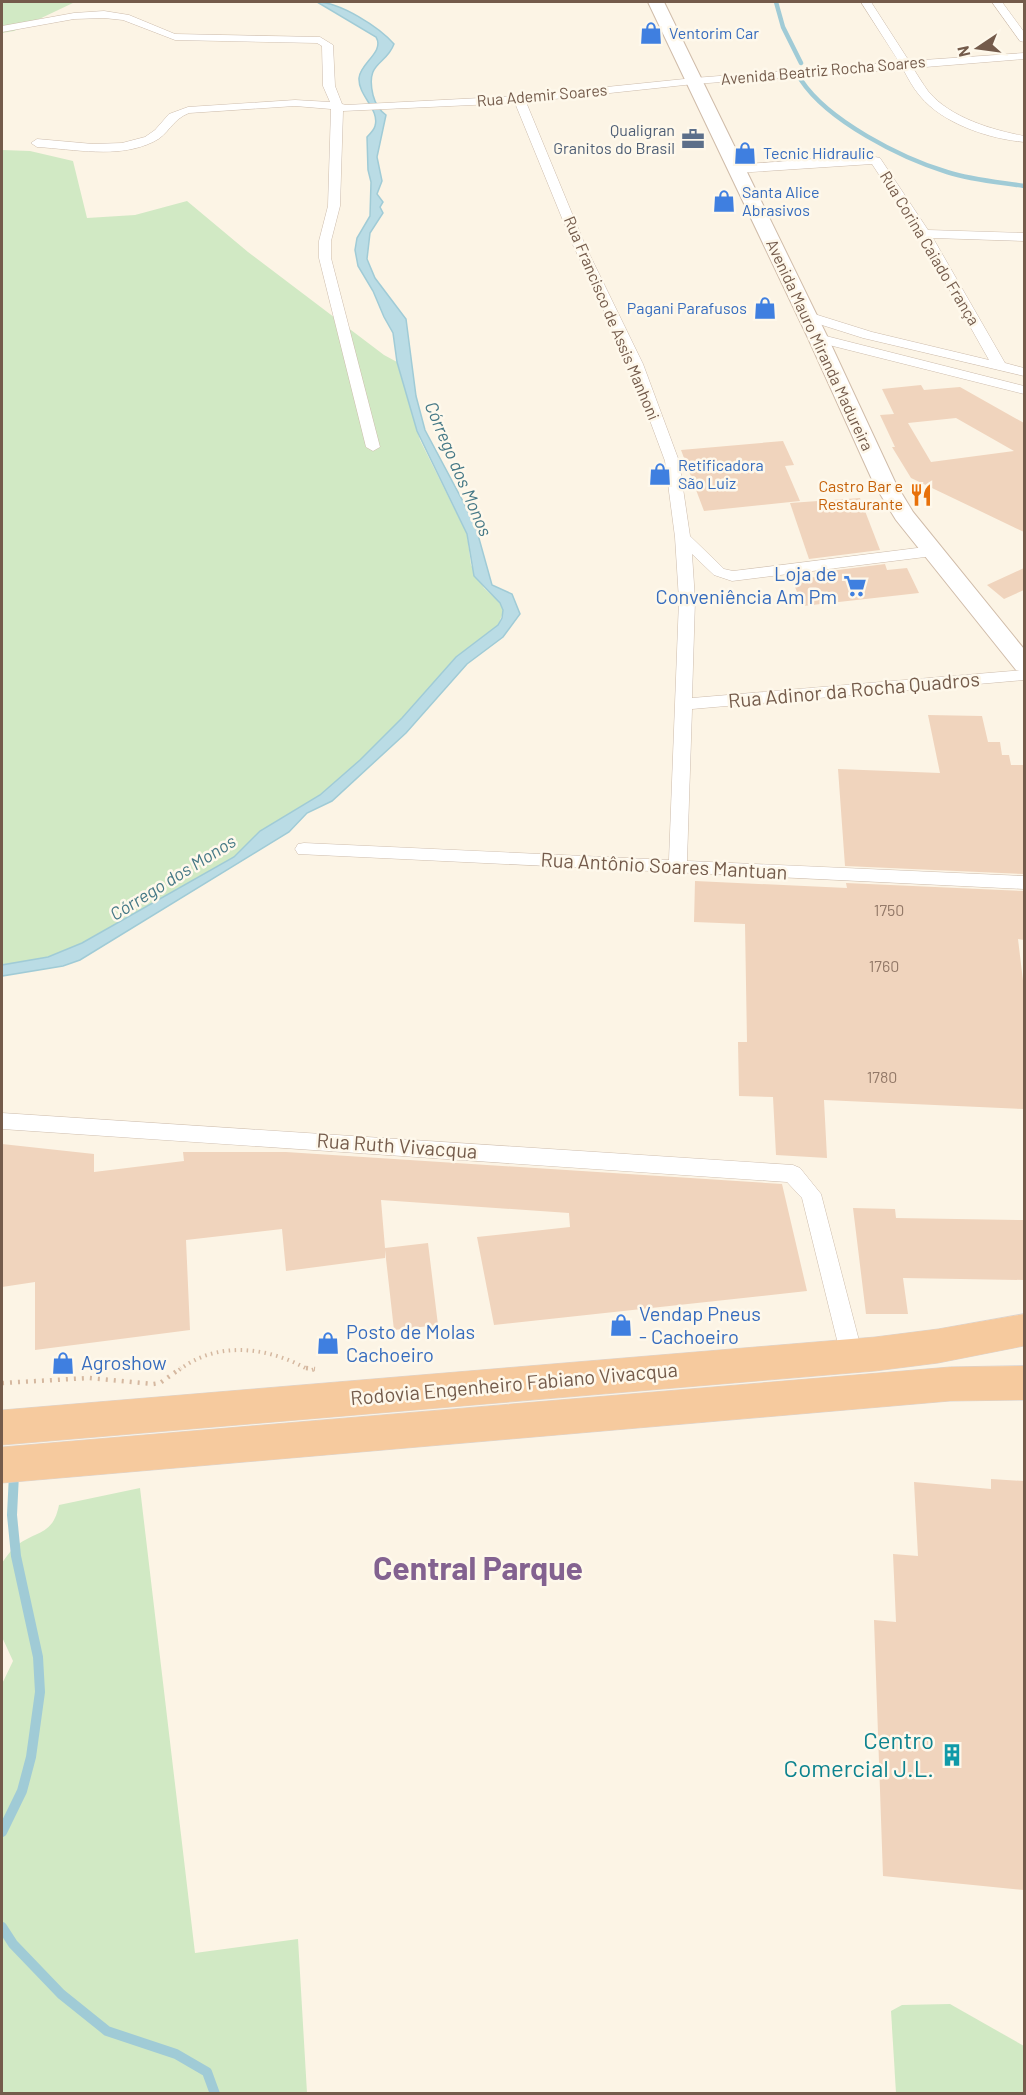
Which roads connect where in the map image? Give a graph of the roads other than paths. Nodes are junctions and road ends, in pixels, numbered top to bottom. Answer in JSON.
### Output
{"nodes":[{"id":1,"x":656,"y":2,"type":"edge"},
{"id":2,"x":866,"y":2,"type":"edge"},
{"id":3,"x":997,"y":2,"type":"edge"},
{"id":4,"x":2,"y":29,"type":"edge"},
{"id":5,"x":1024,"y":39,"type":"edge"},
{"id":6,"x":1024,"y":56,"type":"edge"},
{"id":7,"x":906,"y":63,"type":"junction"},
{"id":8,"x":694,"y":81,"type":"junction"},
{"id":9,"x":519,"y":99,"type":"junction"},
{"id":10,"x":337,"y":106,"type":"junction"},
{"id":11,"x":1024,"y":138,"type":"edge"},
{"id":12,"x":37,"y":143,"type":"dead end"},
{"id":13,"x":736,"y":169,"type":"junction"},
{"id":14,"x":924,"y":234,"type":"junction"},
{"id":15,"x":1024,"y":237,"type":"edge"},
{"id":16,"x":808,"y":316,"type":"junction"},
{"id":17,"x":818,"y":338,"type":"junction"},
{"id":18,"x":1000,"y":366,"type":"junction"},
{"id":19,"x":1024,"y":372,"type":"edge"},
{"id":20,"x":1024,"y":390,"type":"edge"},
{"id":21,"x":373,"y":447,"type":"dead end"},
{"id":22,"x":683,"y":537,"type":"junction"},
{"id":23,"x":933,"y":551,"type":"junction"},
{"id":24,"x":1024,"y":664,"type":"edge"},
{"id":25,"x":1024,"y":675,"type":"edge"},
{"id":26,"x":683,"y":704,"type":"junction"},
{"id":27,"x":304,"y":849,"type":"dead end"},
{"id":28,"x":678,"y":866,"type":"junction"},
{"id":29,"x":1024,"y":883,"type":"edge"},
{"id":30,"x":2,"y":1121,"type":"edge"},
{"id":31,"x":1024,"y":1329,"type":"edge"},
{"id":32,"x":852,"y":1356,"type":"junction"},
{"id":33,"x":1024,"y":1383,"type":"edge"},
{"id":34,"x":2,"y":1428,"type":"edge"},
{"id":35,"x":2,"y":1465,"type":"edge"}],
"edges":[{"from":1,"to":8,"type":"main road","name":"Avenida Mauro Miranda Madureira"},
{"from":2,"to":7,"type":"street"},
{"from":3,"to":5,"type":"street"},
{"from":4,"to":10,"type":"street"},
{"from":6,"to":7,"type":"street","name":"Avenida Beatriz Rocha Soares"},
{"from":7,"to":8,"type":"street","name":"Avenida Beatriz Rocha Soares"},
{"from":7,"to":11,"type":"street"},
{"from":8,"to":9,"type":"street","name":"Rua Ademir Soares"},
{"from":8,"to":13,"type":"main road","name":"Avenida Mauro Miranda Madureira"},
{"from":9,"to":10,"type":"street","name":"Rua Ademir Soares"},
{"from":9,"to":22,"type":"street","name":"Rua Francisco de Assis Manhoni"},
{"from":10,"to":12,"type":"street","name":"Rua Ademir Soares"},
{"from":10,"to":21,"type":"street"},
{"from":13,"to":14,"type":"street","name":"Rua Corina Caiado França"},
{"from":13,"to":16,"type":"main road","name":"Avenida Mauro Miranda Madureira"},
{"from":14,"to":15,"type":"street"},
{"from":14,"to":18,"type":"street","name":"Rua Corina Caiado França"},
{"from":16,"to":17,"type":"main road","name":"Avenida Mauro Miranda Madureira"},
{"from":16,"to":18,"type":"street"},
{"from":17,"to":20,"type":"street"},
{"from":17,"to":23,"type":"main road","name":"Avenida Mauro Miranda Madureira"},
{"from":18,"to":19,"type":"street"},
{"from":22,"to":23,"type":"street"},
{"from":22,"to":26,"type":"street","name":"Rua Francisco de Assis Manhoni"},
{"from":23,"to":24,"type":"main road","name":"Avenida Mauro Miranda Madureira"},
{"from":25,"to":26,"type":"street","name":"Rua Adinor da Rocha Quadros"},
{"from":26,"to":28,"type":"street","name":"Rua Francisco de Assis Manhoni"},
{"from":27,"to":28,"type":"street","name":"Rua Antônio Soares Mantuan"},
{"from":28,"to":29,"type":"street","name":"Rua Antônio Soares Mantuan"},
{"from":30,"to":32,"type":"street","name":"Rua Ruth Vivacqua"},
{"from":31,"to":32,"type":"highway","name":"Rodovia Engenheiro Fabiano Vivacqua"},
{"from":32,"to":34,"type":"highway","name":"Rodovia Engenheiro Fabiano Vivacqua"},
{"from":33,"to":35,"type":"highway","name":"Rodovia Engenheiro Fabiano Vivacqua"}]}
